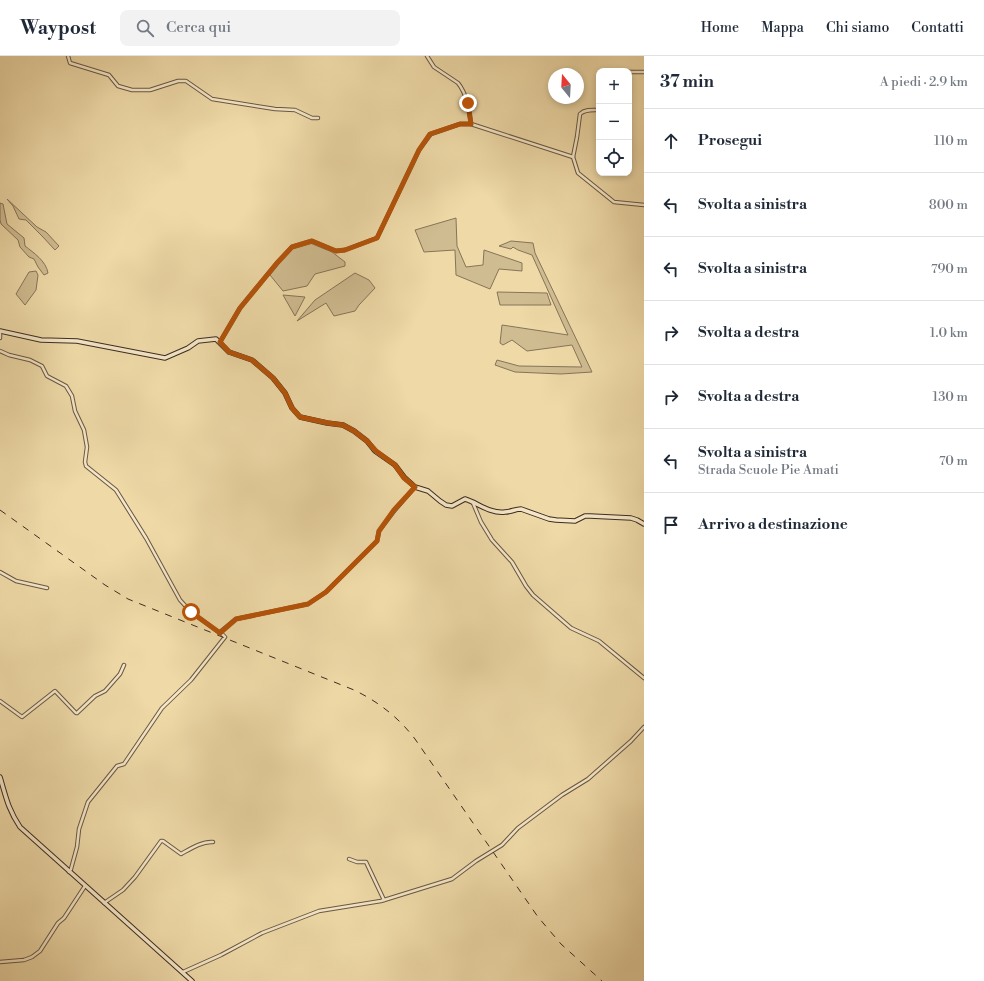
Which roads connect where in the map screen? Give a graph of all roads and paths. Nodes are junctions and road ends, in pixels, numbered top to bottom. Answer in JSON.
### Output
{"nodes":[{"id":1,"x":68,"y":56,"type":"edge"},
{"id":2,"x":427,"y":56,"type":"edge"},
{"id":3,"x":632,"y":72,"type":"edge"},
{"id":4,"x":644,"y":72,"type":"edge"},
{"id":5,"x":596,"y":110,"type":"edge"},
{"id":6,"x":318,"y":118,"type":"dead end"},
{"id":7,"x":471,"y":124,"type":"junction"},
{"id":8,"x":573,"y":157,"type":"junction"},
{"id":9,"x":644,"y":204,"type":"edge"},
{"id":10,"x":0,"y":332,"type":"edge"},
{"id":11,"x":0,"y":338,"type":"edge"},
{"id":12,"x":220,"y":342,"type":"junction"},
{"id":13,"x":0,"y":351,"type":"edge"},
{"id":14,"x":415,"y":487,"type":"junction"},
{"id":15,"x":473,"y":502,"type":"junction"},
{"id":16,"x":644,"y":524,"type":"edge"},
{"id":17,"x":0,"y":572,"type":"edge"},
{"id":18,"x":47,"y":588,"type":"dead end"},
{"id":19,"x":220,"y":633,"type":"junction"},
{"id":20,"x":124,"y":665,"type":"dead end"},
{"id":21,"x":644,"y":678,"type":"edge"},
{"id":22,"x":0,"y":701,"type":"edge"},
{"id":23,"x":644,"y":727,"type":"edge"},
{"id":24,"x":0,"y":777,"type":"edge"},
{"id":25,"x":213,"y":842,"type":"dead end"},
{"id":26,"x":349,"y":859,"type":"dead end"},
{"id":27,"x":69,"y":872,"type":"junction"},
{"id":28,"x":85,"y":886,"type":"junction"},
{"id":29,"x":384,"y":900,"type":"junction"},
{"id":30,"x":104,"y":903,"type":"junction"},
{"id":31,"x":0,"y":962,"type":"edge"},
{"id":32,"x":182,"y":972,"type":"junction"},
{"id":33,"x":192,"y":981,"type":"edge"}],
"edges":[{"from":1,"to":6,"type":"street"},
{"from":2,"to":7,"type":"street"},
{"from":3,"to":4,"type":"street"},
{"from":5,"to":8,"type":"street"},
{"from":7,"to":8,"type":"street"},
{"from":7,"to":12,"type":"street"},
{"from":8,"to":9,"type":"street"},
{"from":10,"to":11,"type":"street"},
{"from":10,"to":12,"type":"street"},
{"from":12,"to":14,"type":"street"},
{"from":13,"to":19,"type":"street"},
{"from":14,"to":15,"type":"street"},
{"from":14,"to":19,"type":"street"},
{"from":15,"to":16,"type":"street"},
{"from":15,"to":21,"type":"street"},
{"from":17,"to":18,"type":"street"},
{"from":19,"to":27,"type":"street"},
{"from":20,"to":22,"type":"street"},
{"from":23,"to":29,"type":"street"},
{"from":24,"to":27,"type":"street"},
{"from":25,"to":30,"type":"street"},
{"from":26,"to":29,"type":"street"},
{"from":27,"to":28,"type":"street"},
{"from":28,"to":30,"type":"street"},
{"from":28,"to":31,"type":"street"},
{"from":29,"to":32,"type":"street"},
{"from":30,"to":32,"type":"street"},
{"from":32,"to":33,"type":"street"}]}
